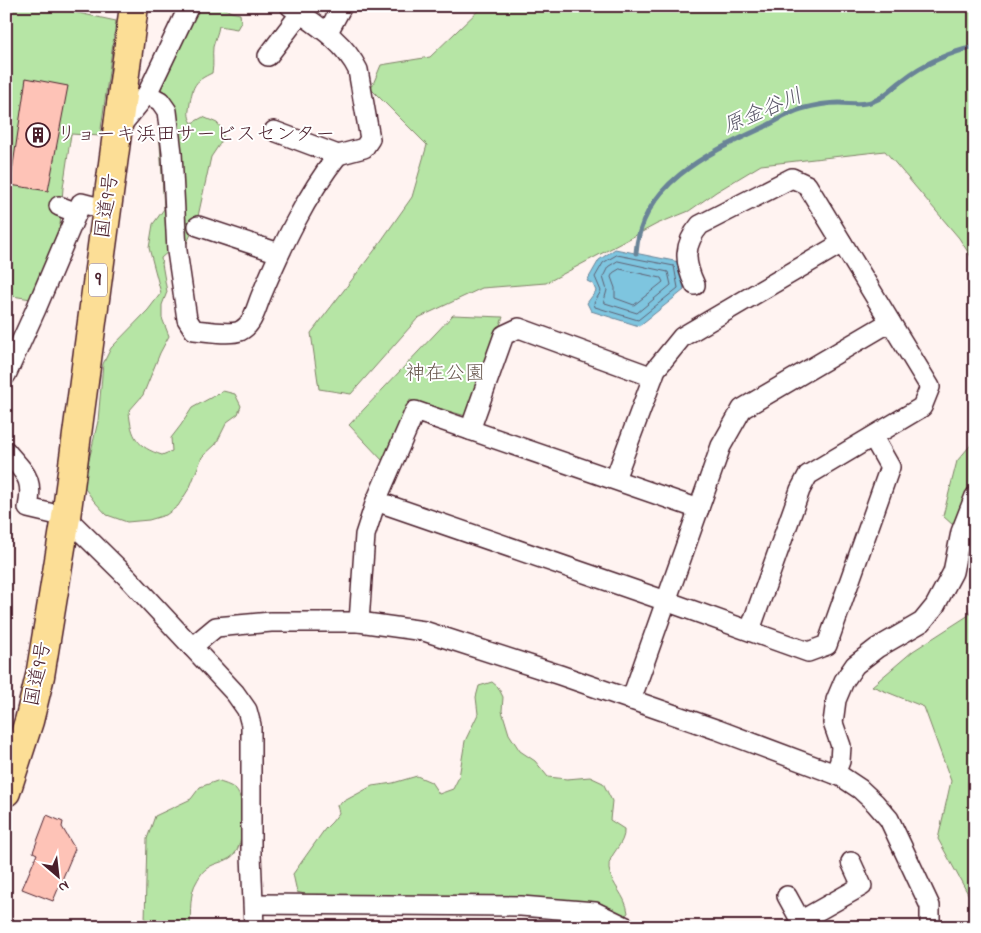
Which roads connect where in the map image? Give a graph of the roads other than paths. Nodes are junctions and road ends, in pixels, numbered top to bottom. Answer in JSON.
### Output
{"nodes":[{"id":1,"x":134,"y":6,"type":"edge"},
{"id":2,"x":189,"y":6,"type":"edge"},
{"id":3,"x":342,"y":6,"type":"edge"},
{"id":4,"x":295,"y":10,"type":"edge"},
{"id":5,"x":328,"y":32,"type":"junction"},
{"id":6,"x":268,"y":56,"type":"dead end"},
{"id":7,"x":147,"y":94,"type":"junction"},
{"id":8,"x":118,"y":129,"type":"junction"},
{"id":9,"x":274,"y":131,"type":"dead end"},
{"id":10,"x":338,"y":155,"type":"junction"},
{"id":11,"x":59,"y":206,"type":"dead end"},
{"id":12,"x":108,"y":210,"type":"junction"},
{"id":13,"x":76,"y":213,"type":"junction"},
{"id":14,"x":198,"y":226,"type":"dead end"},
{"id":15,"x":842,"y":243,"type":"junction"},
{"id":16,"x":279,"y":253,"type":"junction"},
{"id":17,"x":695,"y":285,"type":"dead end"},
{"id":18,"x":890,"y":322,"type":"junction"},
{"id":19,"x":6,"y":375,"type":"edge"},
{"id":20,"x":653,"y":377,"type":"junction"},
{"id":21,"x":470,"y":430,"type":"junction"},
{"id":22,"x":873,"y":437,"type":"junction"},
{"id":23,"x":6,"y":451,"type":"edge"},
{"id":24,"x":614,"y":479,"type":"junction"},
{"id":25,"x":975,"y":496,"type":"edge"},
{"id":26,"x":376,"y":501,"type":"junction"},
{"id":27,"x":699,"y":509,"type":"junction"},
{"id":28,"x":66,"y":517,"type":"junction"},
{"id":29,"x":60,"y":554,"type":"junction"},
{"id":30,"x":666,"y":601,"type":"junction"},
{"id":31,"x":359,"y":622,"type":"junction"},
{"id":32,"x":750,"y":630,"type":"junction"},
{"id":33,"x":192,"y":647,"type":"junction"},
{"id":34,"x":631,"y":700,"type":"junction"},
{"id":35,"x":6,"y":736,"type":"edge"},
{"id":36,"x":835,"y":774,"type":"junction"},
{"id":37,"x":6,"y":792,"type":"edge"},
{"id":38,"x":851,"y":862,"type":"dead end"},
{"id":39,"x":786,"y":896,"type":"dead end"},
{"id":40,"x":254,"y":904,"type":"junction"},
{"id":41,"x":802,"y":924,"type":"edge"},
{"id":42,"x":254,"y":927,"type":"edge"},
{"id":43,"x":626,"y":927,"type":"edge"},
{"id":44,"x":930,"y":927,"type":"edge"}],
"edges":[{"from":1,"to":8,"type":"highway","name":"国道9号","number":"9"},
{"from":2,"to":7,"type":"street"},
{"from":3,"to":5,"type":"street"},
{"from":4,"to":5,"type":"street"},
{"from":4,"to":6,"type":"street"},
{"from":5,"to":10,"type":"street"},
{"from":7,"to":8,"type":"street"},
{"from":7,"to":16,"type":"street"},
{"from":8,"to":12,"type":"highway","name":"国道9号","number":"9"},
{"from":9,"to":10,"type":"street"},
{"from":10,"to":16,"type":"street"},
{"from":11,"to":13,"type":"street"},
{"from":12,"to":13,"type":"street"},
{"from":12,"to":28,"type":"highway","name":"国道9号","number":"9"},
{"from":13,"to":19,"type":"street"},
{"from":14,"to":16,"type":"street"},
{"from":15,"to":17,"type":"street"},
{"from":15,"to":18,"type":"street"},
{"from":15,"to":20,"type":"street"},
{"from":18,"to":22,"type":"street"},
{"from":18,"to":27,"type":"street"},
{"from":20,"to":21,"type":"street"},
{"from":20,"to":24,"type":"street"},
{"from":21,"to":24,"type":"street"},
{"from":21,"to":26,"type":"street"},
{"from":22,"to":32,"type":"street"},
{"from":22,"to":32,"type":"street"},
{"from":23,"to":28,"type":"street"},
{"from":24,"to":27,"type":"street"},
{"from":25,"to":36,"type":"street"},
{"from":26,"to":30,"type":"street"},
{"from":26,"to":31,"type":"street"},
{"from":27,"to":30,"type":"street"},
{"from":28,"to":29,"type":"highway","name":"国道9号","number":"9"},
{"from":28,"to":33,"type":"street"},
{"from":29,"to":35,"type":"highway","name":"国道9号","number":"9"},
{"from":29,"to":37,"type":"highway","name":"国道9号","number":"9"},
{"from":30,"to":32,"type":"street"},
{"from":30,"to":34,"type":"street"},
{"from":31,"to":33,"type":"street"},
{"from":31,"to":34,"type":"street"},
{"from":33,"to":40,"type":"street"},
{"from":34,"to":36,"type":"street"},
{"from":36,"to":44,"type":"street"},
{"from":38,"to":41,"type":"street"},
{"from":39,"to":41,"type":"street"},
{"from":40,"to":42,"type":"street"},
{"from":40,"to":43,"type":"street"}]}
